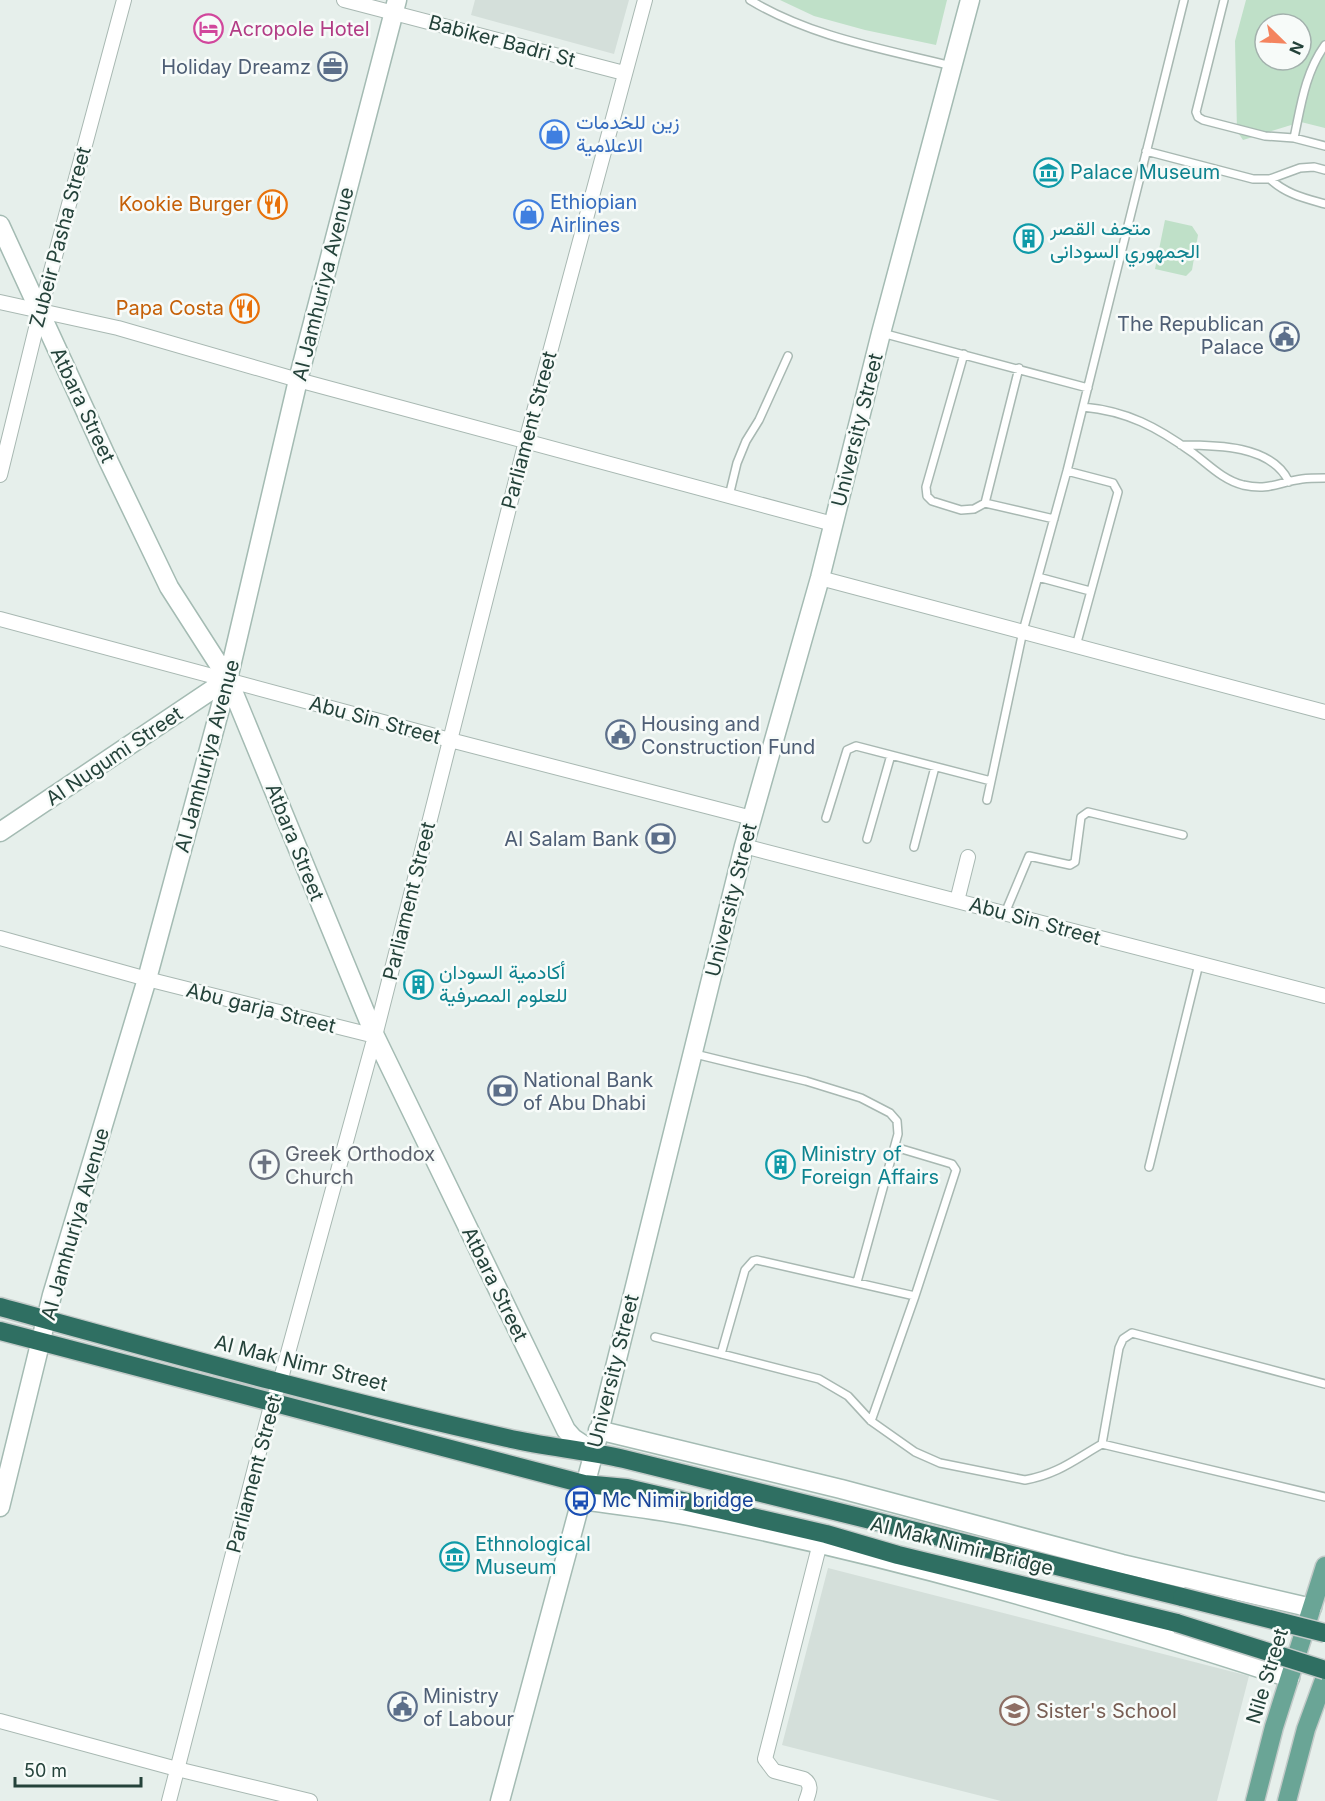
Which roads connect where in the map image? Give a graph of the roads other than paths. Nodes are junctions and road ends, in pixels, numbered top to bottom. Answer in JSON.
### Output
{"nodes":[{"id":1,"x":124,"y":0,"type":"edge"},
{"id":2,"x":344,"y":0,"type":"edge"},
{"id":3,"x":645,"y":0,"type":"edge"},
{"id":4,"x":750,"y":0,"type":"edge"},
{"id":5,"x":970,"y":0,"type":"edge"},
{"id":6,"x":1184,"y":0,"type":"edge"},
{"id":7,"x":1224,"y":0,"type":"edge"},
{"id":8,"x":395,"y":6,"type":"edge"},
{"id":9,"x":1325,"y":45,"type":"edge"},
{"id":10,"x":952,"y":66,"type":"junction"},
{"id":11,"x":624,"y":73,"type":"junction"},
{"id":12,"x":1294,"y":138,"type":"junction"},
{"id":13,"x":1325,"y":146,"type":"edge"},
{"id":14,"x":1146,"y":151,"type":"junction"},
{"id":15,"x":1325,"y":170,"type":"edge"},
{"id":16,"x":1270,"y":179,"type":"junction"},
{"id":17,"x":1325,"y":204,"type":"edge"},
{"id":18,"x":0,"y":225,"type":"edge"},
{"id":19,"x":0,"y":302,"type":"edge"},
{"id":20,"x":40,"y":312,"type":"junction"},
{"id":21,"x":881,"y":333,"type":"junction"},
{"id":22,"x":964,"y":354,"type":"junction"},
{"id":23,"x":788,"y":356,"type":"dead end"},
{"id":24,"x":1019,"y":368,"type":"junction"},
{"id":25,"x":298,"y":380,"type":"junction"},
{"id":26,"x":1088,"y":388,"type":"junction"},
{"id":27,"x":1083,"y":407,"type":"junction"},
{"id":28,"x":526,"y":441,"type":"junction"},
{"id":29,"x":1181,"y":445,"type":"junction"},
{"id":30,"x":1067,"y":471,"type":"junction"},
{"id":31,"x":0,"y":475,"type":"edge"},
{"id":32,"x":1325,"y":478,"type":"edge"},
{"id":33,"x":1289,"y":482,"type":"junction"},
{"id":34,"x":729,"y":496,"type":"junction"},
{"id":35,"x":985,"y":503,"type":"junction"},
{"id":36,"x":1054,"y":519,"type":"junction"},
{"id":37,"x":833,"y":525,"type":"junction"},
{"id":38,"x":1038,"y":577,"type":"junction"},
{"id":39,"x":820,"y":578,"type":"junction"},
{"id":40,"x":1090,"y":591,"type":"junction"},
{"id":41,"x":0,"y":618,"type":"edge"},
{"id":42,"x":1023,"y":631,"type":"junction"},
{"id":43,"x":1076,"y":646,"type":"junction"},
{"id":44,"x":228,"y":679,"type":"junction"},
{"id":45,"x":1325,"y":712,"type":"edge"},
{"id":46,"x":450,"y":740,"type":"junction"},
{"id":47,"x":891,"y":755,"type":"junction"},
{"id":48,"x":935,"y":767,"type":"junction"},
{"id":49,"x":991,"y":781,"type":"junction"},
{"id":50,"x":987,"y":800,"type":"dead end"},
{"id":51,"x":752,"y":818,"type":"junction"},
{"id":52,"x":826,"y":818,"type":"dead end"},
{"id":53,"x":0,"y":832,"type":"edge"},
{"id":54,"x":1183,"y":835,"type":"dead end"},
{"id":55,"x":867,"y":839,"type":"dead end"},
{"id":56,"x":744,"y":846,"type":"junction"},
{"id":57,"x":914,"y":847,"type":"dead end"},
{"id":58,"x":968,"y":857,"type":"dead end"},
{"id":59,"x":957,"y":901,"type":"junction"},
{"id":60,"x":1005,"y":913,"type":"junction"},
{"id":61,"x":0,"y":938,"type":"edge"},
{"id":62,"x":1199,"y":964,"type":"junction"},
{"id":63,"x":147,"y":979,"type":"junction"},
{"id":64,"x":1325,"y":996,"type":"edge"},
{"id":65,"x":375,"y":1036,"type":"junction"},
{"id":66,"x":692,"y":1054,"type":"junction"},
{"id":67,"x":895,"y":1147,"type":"junction"},
{"id":68,"x":1149,"y":1167,"type":"dead end"},
{"id":69,"x":857,"y":1282,"type":"junction"},
{"id":70,"x":915,"y":1296,"type":"junction"},
{"id":71,"x":0,"y":1307,"type":"edge"},
{"id":72,"x":47,"y":1320,"type":"junction"},
{"id":73,"x":0,"y":1331,"type":"edge"},
{"id":74,"x":654,"y":1337,"type":"dead end"},
{"id":75,"x":41,"y":1342,"type":"junction"},
{"id":76,"x":721,"y":1354,"type":"junction"},
{"id":77,"x":279,"y":1382,"type":"junction"},
{"id":78,"x":1325,"y":1384,"type":"edge"},
{"id":79,"x":272,"y":1402,"type":"junction"},
{"id":80,"x":871,"y":1421,"type":"junction"},
{"id":81,"x":598,"y":1430,"type":"junction"},
{"id":82,"x":1102,"y":1444,"type":"junction"},
{"id":83,"x":594,"y":1452,"type":"junction"},
{"id":84,"x":583,"y":1492,"type":"junction"},
{"id":85,"x":1325,"y":1497,"type":"edge"},
{"id":86,"x":0,"y":1507,"type":"edge"},
{"id":87,"x":820,"y":1543,"type":"junction"},
{"id":88,"x":1325,"y":1566,"type":"edge"},
{"id":89,"x":1312,"y":1608,"type":"junction"},
{"id":90,"x":1325,"y":1633,"type":"edge"},
{"id":91,"x":1325,"y":1670,"type":"edge"},
{"id":92,"x":1325,"y":1677,"type":"edge"},
{"id":93,"x":1290,"y":1678,"type":"junction"},
{"id":94,"x":0,"y":1721,"type":"edge"},
{"id":95,"x":177,"y":1769,"type":"junction"},
{"id":96,"x":169,"y":1801,"type":"edge"},
{"id":97,"x":310,"y":1801,"type":"edge"},
{"id":98,"x":500,"y":1801,"type":"edge"},
{"id":99,"x":806,"y":1801,"type":"edge"},
{"id":100,"x":1255,"y":1801,"type":"edge"},
{"id":101,"x":1287,"y":1801,"type":"edge"}],
"edges":[{"from":1,"to":20,"type":"street","name":"Zubeir Pasha Street"},
{"from":2,"to":8,"type":"street","name":"Babiker Badri St"},
{"from":3,"to":11,"type":"street","name":"Parliament Street"},
{"from":4,"to":10,"type":"lane"},
{"from":5,"to":10,"type":"main road","name":"University Street"},
{"from":6,"to":14,"type":"lane"},
{"from":7,"to":12,"type":"lane"},
{"from":8,"to":11,"type":"street","name":"Babiker Badri St"},
{"from":8,"to":25,"type":"main road","name":"Al Jamhuriya Avenue"},
{"from":9,"to":12,"type":"lane"},
{"from":10,"to":21,"type":"main road","name":"University Street"},
{"from":11,"to":28,"type":"street","name":"Parliament Street"},
{"from":12,"to":13,"type":"lane"},
{"from":14,"to":16,"type":"lane"},
{"from":14,"to":26,"type":"lane"},
{"from":15,"to":16,"type":"lane"},
{"from":16,"to":17,"type":"lane"},
{"from":18,"to":20,"type":"main road","name":"Atbara Street"},
{"from":19,"to":20,"type":"street"},
{"from":20,"to":25,"type":"street"},
{"from":20,"to":31,"type":"street","name":"Zubeir Pasha Street"},
{"from":20,"to":44,"type":"main road","name":"Atbara Street"},
{"from":21,"to":22,"type":"lane"},
{"from":21,"to":37,"type":"main road","name":"University Street"},
{"from":22,"to":24,"type":"lane"},
{"from":22,"to":35,"type":"lane"},
{"from":23,"to":34,"type":"lane"},
{"from":24,"to":26,"type":"lane"},
{"from":24,"to":35,"type":"lane"},
{"from":25,"to":28,"type":"street"},
{"from":25,"to":44,"type":"main road","name":"Al Jamhuriya Avenue"},
{"from":26,"to":27,"type":"lane"},
{"from":27,"to":29,"type":"lane"},
{"from":27,"to":30,"type":"lane"},
{"from":28,"to":34,"type":"street"},
{"from":28,"to":46,"type":"street","name":"Parliament Street"},
{"from":29,"to":33,"type":"lane"},
{"from":29,"to":33,"type":"lane"},
{"from":30,"to":36,"type":"lane"},
{"from":30,"to":40,"type":"lane"},
{"from":32,"to":33,"type":"lane"},
{"from":34,"to":37,"type":"street"},
{"from":35,"to":36,"type":"lane"},
{"from":36,"to":38,"type":"lane"},
{"from":37,"to":39,"type":"main road","name":"University Street"},
{"from":38,"to":40,"type":"lane"},
{"from":38,"to":42,"type":"lane"},
{"from":39,"to":42,"type":"street"},
{"from":39,"to":51,"type":"main road","name":"University Street"},
{"from":40,"to":43,"type":"lane"},
{"from":41,"to":44,"type":"street","name":"Abu Sin Street"},
{"from":42,"to":43,"type":"street"},
{"from":42,"to":49,"type":"lane"},
{"from":43,"to":45,"type":"street"},
{"from":44,"to":46,"type":"street","name":"Abu Sin Street"},
{"from":44,"to":53,"type":"main road","name":"Al Nugumi Street"},
{"from":44,"to":63,"type":"main road","name":"Al Jamhuriya Avenue"},
{"from":44,"to":65,"type":"main road","name":"Atbara Street"},
{"from":46,"to":51,"type":"street","name":"Abu Sin Street"},
{"from":46,"to":65,"type":"street","name":"Parliament Street"},
{"from":47,"to":48,"type":"lane"},
{"from":47,"to":52,"type":"lane"},
{"from":47,"to":55,"type":"lane"},
{"from":48,"to":49,"type":"lane"},
{"from":48,"to":57,"type":"lane"},
{"from":49,"to":50,"type":"lane"},
{"from":51,"to":56,"type":"main road","name":"University Street"},
{"from":54,"to":60,"type":"lane"},
{"from":56,"to":59,"type":"street","name":"Abu Sin Street"},
{"from":56,"to":66,"type":"main road","name":"University Street"},
{"from":58,"to":59,"type":"street"},
{"from":59,"to":60,"type":"street","name":"Abu Sin Street"},
{"from":60,"to":62,"type":"street","name":"Abu Sin Street"},
{"from":61,"to":63,"type":"street","name":"Abu garja Street"},
{"from":62,"to":64,"type":"street","name":"Abu Sin Street"},
{"from":62,"to":68,"type":"lane"},
{"from":63,"to":65,"type":"street","name":"Abu garja Street"},
{"from":63,"to":72,"type":"main road","name":"Al Jamhuriya Avenue"},
{"from":65,"to":77,"type":"street","name":"Parliament Street"},
{"from":65,"to":83,"type":"main road","name":"Atbara Street"},
{"from":66,"to":67,"type":"lane"},
{"from":66,"to":81,"type":"main road","name":"University Street"},
{"from":67,"to":69,"type":"lane"},
{"from":67,"to":70,"type":"lane"},
{"from":69,"to":70,"type":"lane"},
{"from":69,"to":76,"type":"lane"},
{"from":70,"to":80,"type":"lane"},
{"from":71,"to":72,"type":"highway","name":"Al Mak Nimr Street"},
{"from":72,"to":75,"type":"main road","name":"Al Jamhuriya Avenue"},
{"from":72,"to":77,"type":"highway","name":"Al Mak Nimr Street"},
{"from":73,"to":75,"type":"highway","name":"Al Mak Nimir Bridge"},
{"from":74,"to":76,"type":"lane"},
{"from":75,"to":79,"type":"highway","name":"Al Mak Nimir Bridge"},
{"from":75,"to":86,"type":"main road","name":"Al Jamhuriya Avenue"},
{"from":76,"to":80,"type":"lane"},
{"from":77,"to":79,"type":"street","name":"Parliament Street"},
{"from":77,"to":83,"type":"highway","name":"Al Mak Nimr Street"},
{"from":78,"to":82,"type":"lane"},
{"from":79,"to":84,"type":"highway","name":"Al Mak Nimir Bridge"},
{"from":79,"to":95,"type":"street","name":"Parliament Street"},
{"from":80,"to":82,"type":"lane"},
{"from":81,"to":83,"type":"main road","name":"University Street"},
{"from":81,"to":89,"type":"main road"},
{"from":82,"to":85,"type":"lane"},
{"from":83,"to":84,"type":"main road","name":"University Street"},
{"from":83,"to":90,"type":"highway","name":"Al Mak Nimir Bridge","bridge":true},
{"from":84,"to":87,"type":"main road"},
{"from":84,"to":91,"type":"highway","name":"Al Mak Nimir Bridge","bridge":true},
{"from":84,"to":98,"type":"main road","name":"University Street"},
{"from":87,"to":93,"type":"main road"},
{"from":87,"to":99,"type":"street"},
{"from":88,"to":89,"type":"main road","name":"Nile Street"},
{"from":89,"to":93,"type":"main road","name":"Nile Street"},
{"from":92,"to":101,"type":"main road"},
{"from":93,"to":100,"type":"main road","name":"Nile Street"},
{"from":94,"to":95,"type":"street"},
{"from":95,"to":96,"type":"street","name":"Parliament Street"},
{"from":95,"to":97,"type":"street"}]}
